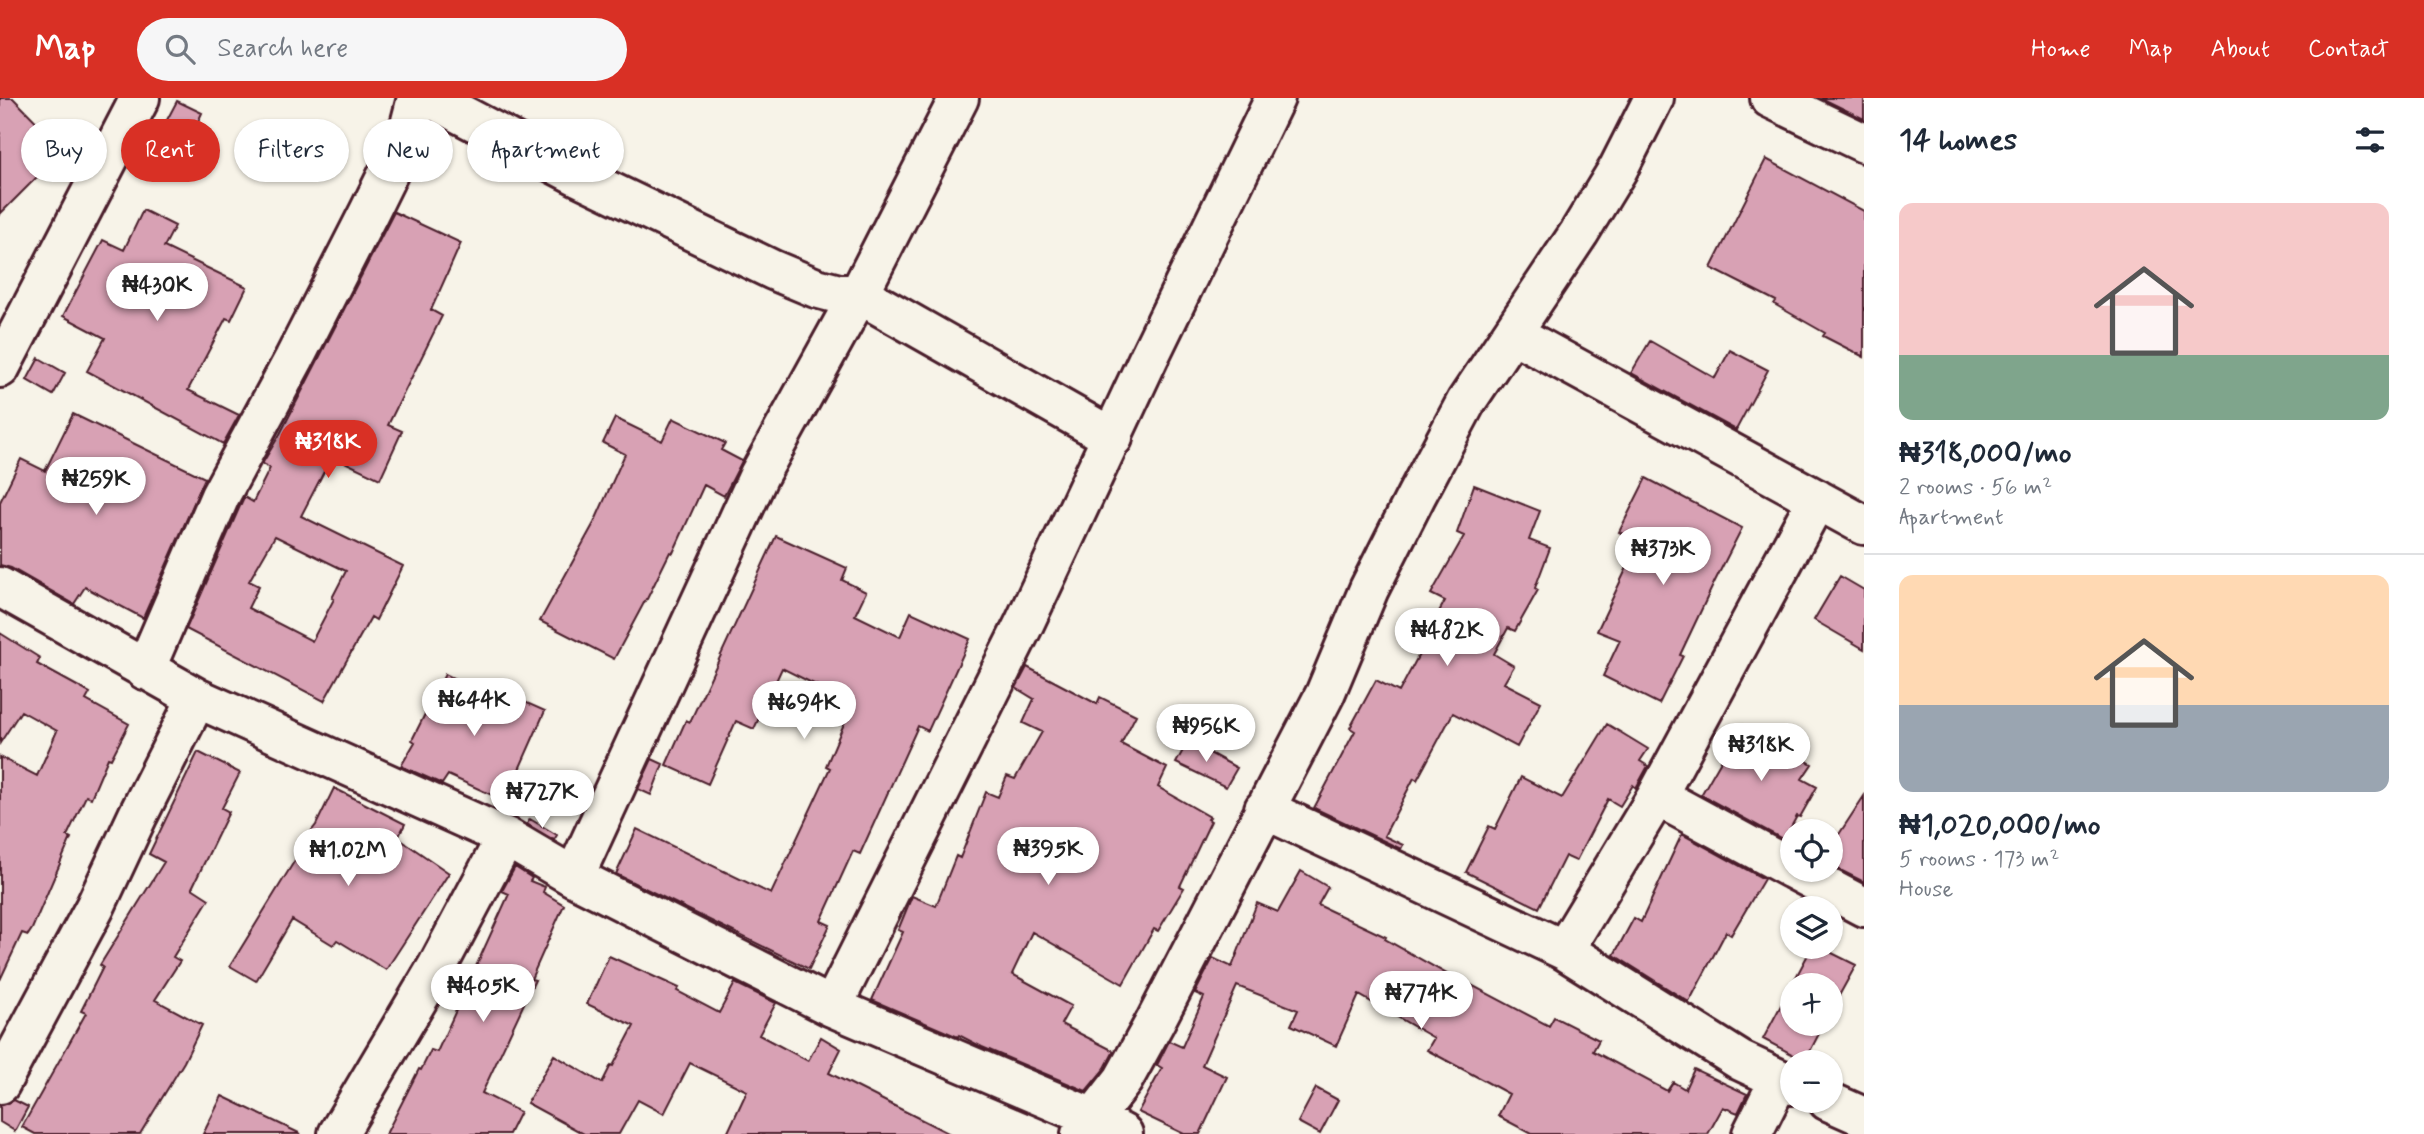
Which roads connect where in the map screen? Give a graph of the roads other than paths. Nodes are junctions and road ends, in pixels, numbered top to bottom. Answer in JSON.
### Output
{"nodes":[{"id":1,"x":417,"y":98,"type":"edge"},
{"id":2,"x":430,"y":98,"type":"edge"},
{"id":3,"x":959,"y":98,"type":"edge"},
{"id":4,"x":1275,"y":98,"type":"edge"},
{"id":5,"x":1654,"y":98,"type":"edge"},
{"id":6,"x":1770,"y":98,"type":"edge"},
{"id":7,"x":134,"y":100,"type":"edge"},
{"id":8,"x":1864,"y":143,"type":"edge"},
{"id":9,"x":859,"y":294,"type":"junction"},
{"id":10,"x":1512,"y":333,"type":"junction"},
{"id":11,"x":0,"y":368,"type":"edge"},
{"id":12,"x":1113,"y":438,"type":"junction"},
{"id":13,"x":1817,"y":499,"type":"junction"},
{"id":14,"x":1864,"y":525,"type":"edge"},
{"id":15,"x":0,"y":587,"type":"edge"},
{"id":16,"x":145,"y":670,"type":"junction"},
{"id":17,"x":197,"y":698,"type":"junction"},
{"id":18,"x":1657,"y":796,"type":"junction"},
{"id":19,"x":1264,"y":809,"type":"junction"},
{"id":20,"x":506,"y":837,"type":"junction"},
{"id":21,"x":1780,"y":862,"type":"edge"},
{"id":22,"x":574,"y":877,"type":"junction"},
{"id":23,"x":1817,"y":882,"type":"edge"},
{"id":24,"x":1864,"y":907,"type":"edge"},
{"id":25,"x":1564,"y":950,"type":"junction"},
{"id":26,"x":832,"y":1007,"type":"junction"},
{"id":27,"x":1780,"y":1080,"type":"edge"},
{"id":28,"x":0,"y":1084,"type":"edge"},
{"id":29,"x":1780,"y":1092,"type":"edge"},
{"id":30,"x":1843,"y":1107,"type":"edge"},
{"id":31,"x":1864,"y":1116,"type":"edge"},
{"id":32,"x":1099,"y":1129,"type":"edge"},
{"id":33,"x":338,"y":1134,"type":"edge"},
{"id":34,"x":1752,"y":1134,"type":"edge"}],
"edges":[{"from":1,"to":16,"type":"street"},
{"from":2,"to":9,"type":"street"},
{"from":3,"to":9,"type":"street"},
{"from":4,"to":12,"type":"street"},
{"from":5,"to":10,"type":"street"},
{"from":6,"to":8,"type":"street"},
{"from":7,"to":11,"type":"street"},
{"from":9,"to":12,"type":"street"},
{"from":9,"to":22,"type":"street"},
{"from":10,"to":13,"type":"street"},
{"from":10,"to":19,"type":"street"},
{"from":12,"to":26,"type":"street"},
{"from":13,"to":14,"type":"street"},
{"from":13,"to":18,"type":"street"},
{"from":15,"to":16,"type":"street"},
{"from":16,"to":17,"type":"street"},
{"from":17,"to":20,"type":"street"},
{"from":17,"to":28,"type":"street"},
{"from":18,"to":21,"type":"street"},
{"from":18,"to":25,"type":"street"},
{"from":19,"to":25,"type":"street"},
{"from":19,"to":32,"type":"street"},
{"from":20,"to":22,"type":"street"},
{"from":20,"to":33,"type":"street"},
{"from":22,"to":26,"type":"street"},
{"from":23,"to":24,"type":"street"},
{"from":25,"to":27,"type":"street"},
{"from":26,"to":32,"type":"street"},
{"from":29,"to":34,"type":"street"},
{"from":30,"to":31,"type":"street"}]}
